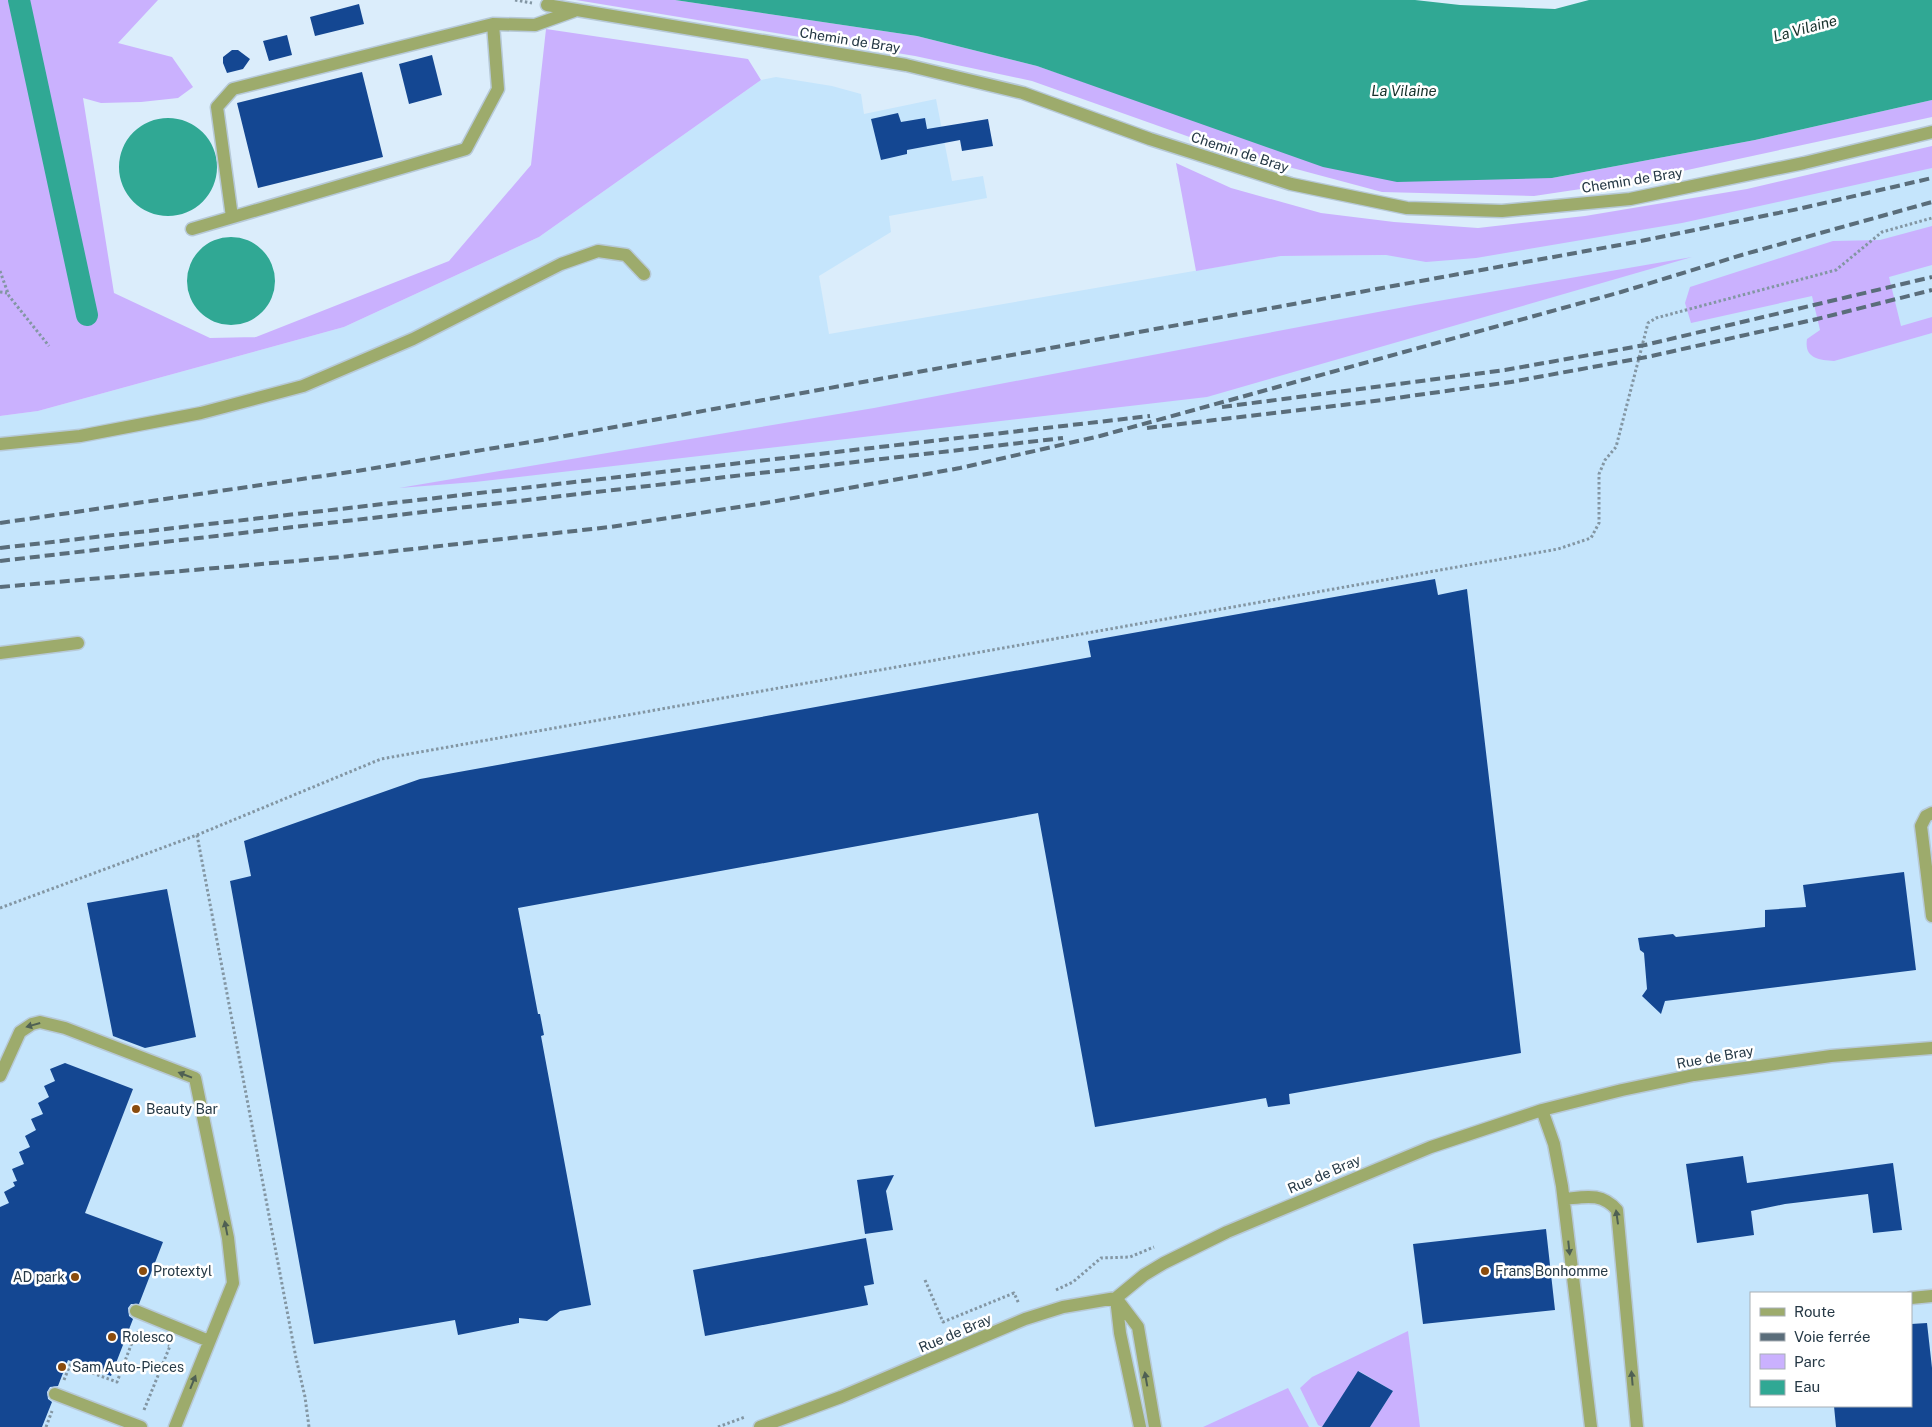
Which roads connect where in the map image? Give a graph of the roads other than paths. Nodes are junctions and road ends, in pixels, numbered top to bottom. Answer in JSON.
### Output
{"nodes":[{"id":1,"x":547,"y":5,"type":"dead end"},
{"id":2,"x":576,"y":10,"type":"junction"},
{"id":3,"x":493,"y":24,"type":"junction"},
{"id":4,"x":1932,"y":132,"type":"edge"},
{"id":5,"x":232,"y":217,"type":"junction"},
{"id":6,"x":192,"y":229,"type":"dead end"},
{"id":7,"x":644,"y":274,"type":"dead end"},
{"id":8,"x":0,"y":444,"type":"edge"},
{"id":9,"x":78,"y":643,"type":"dead end"},
{"id":10,"x":0,"y":653,"type":"edge"},
{"id":11,"x":1932,"y":813,"type":"edge"},
{"id":12,"x":1932,"y":916,"type":"edge"},
{"id":13,"x":1932,"y":1048,"type":"edge"},
{"id":14,"x":0,"y":1076,"type":"edge"},
{"id":15,"x":1542,"y":1110,"type":"junction"},
{"id":16,"x":1564,"y":1199,"type":"junction"},
{"id":17,"x":1932,"y":1296,"type":"edge"},
{"id":18,"x":1116,"y":1298,"type":"junction"},
{"id":19,"x":1912,"y":1298,"type":"edge"},
{"id":20,"x":136,"y":1311,"type":"dead end"},
{"id":21,"x":210,"y":1340,"type":"junction"},
{"id":22,"x":56,"y":1395,"type":"road end"},
{"id":23,"x":139,"y":1426,"type":"edge"},
{"id":24,"x":174,"y":1427,"type":"edge"},
{"id":25,"x":760,"y":1427,"type":"edge"},
{"id":26,"x":1140,"y":1427,"type":"edge"},
{"id":27,"x":1155,"y":1427,"type":"edge"},
{"id":28,"x":1591,"y":1427,"type":"edge"},
{"id":29,"x":1636,"y":1427,"type":"edge"}],
"edges":[{"from":1,"to":2,"type":"street","name":"Chemin de Bray"},
{"from":2,"to":3,"type":"street"},
{"from":2,"to":4,"type":"street","name":"Chemin de Bray"},
{"from":3,"to":5,"type":"street"},
{"from":3,"to":5,"type":"street"},
{"from":5,"to":6,"type":"street"},
{"from":7,"to":8,"type":"street"},
{"from":9,"to":10,"type":"street"},
{"from":11,"to":12,"type":"street"},
{"from":13,"to":15,"type":"street","name":"Rue de Bray"},
{"from":21,"to":14,"type":"street","one_way":true},
{"from":15,"to":16,"type":"street"},
{"from":15,"to":18,"type":"street","name":"Rue de Bray"},
{"from":16,"to":28,"type":"street","one_way":true},
{"from":29,"to":16,"type":"street","one_way":true},
{"from":17,"to":19,"type":"street"},
{"from":18,"to":25,"type":"street","name":"Rue de Bray"},
{"from":18,"to":26,"type":"street"},
{"from":27,"to":18,"type":"street","one_way":true},
{"from":20,"to":21,"type":"street"},
{"from":24,"to":21,"type":"street","one_way":true},
{"from":22,"to":23,"type":"street"}]}
